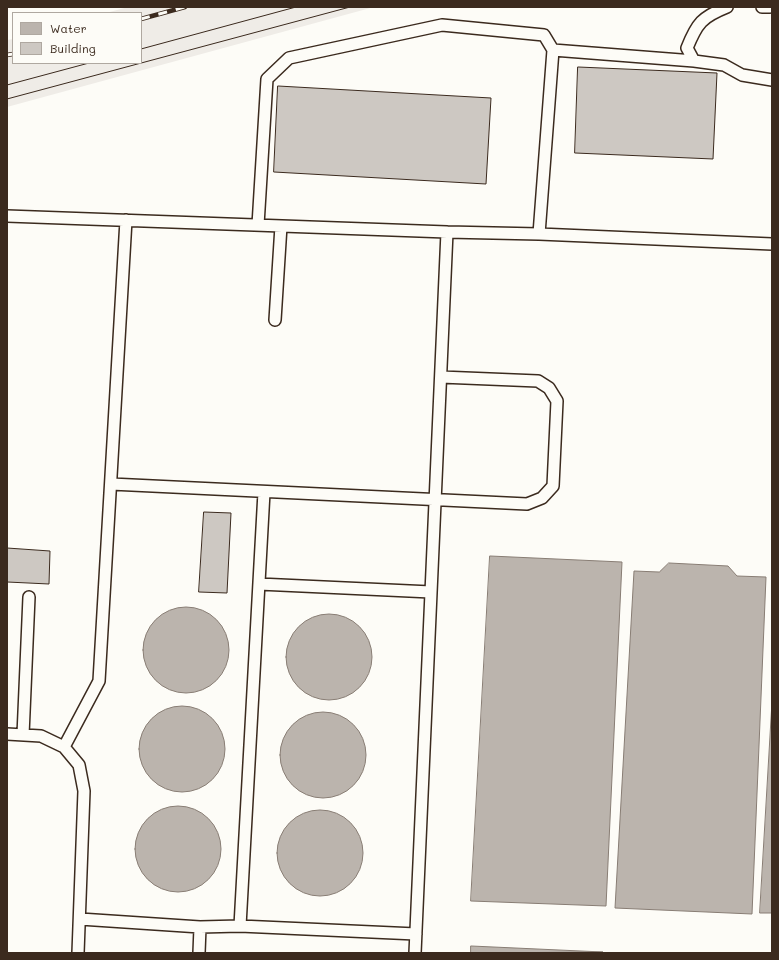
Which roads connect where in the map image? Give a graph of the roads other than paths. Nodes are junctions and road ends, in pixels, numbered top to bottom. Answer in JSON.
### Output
{"nodes":[{"id":1,"x":727,"y":7,"type":"edge"},
{"id":2,"x":762,"y":7,"type":"edge"},
{"id":3,"x":770,"y":7,"type":"edge"},
{"id":4,"x":553,"y":50,"type":"junction"},
{"id":5,"x":694,"y":61,"type":"junction"},
{"id":6,"x":772,"y":80,"type":"edge"},
{"id":7,"x":7,"y":216,"type":"edge"},
{"id":8,"x":126,"y":220,"type":"junction"},
{"id":9,"x":258,"y":225,"type":"junction"},
{"id":10,"x":281,"y":226,"type":"junction"},
{"id":11,"x":447,"y":232,"type":"junction"},
{"id":12,"x":540,"y":234,"type":"junction"},
{"id":13,"x":772,"y":244,"type":"edge"},
{"id":14,"x":275,"y":320,"type":"dead end"},
{"id":15,"x":441,"y":377,"type":"junction"},
{"id":16,"x":111,"y":484,"type":"junction"},
{"id":17,"x":264,"y":492,"type":"junction"},
{"id":18,"x":436,"y":500,"type":"junction"},
{"id":19,"x":259,"y":584,"type":"junction"},
{"id":20,"x":432,"y":592,"type":"junction"},
{"id":21,"x":29,"y":597,"type":"dead end"},
{"id":22,"x":7,"y":734,"type":"edge"},
{"id":23,"x":23,"y":734,"type":"junction"},
{"id":24,"x":64,"y":747,"type":"junction"},
{"id":25,"x":80,"y":919,"type":"junction"},
{"id":26,"x":240,"y":926,"type":"junction"},
{"id":27,"x":200,"y":927,"type":"junction"},
{"id":28,"x":416,"y":934,"type":"junction"},
{"id":29,"x":78,"y":953,"type":"edge"},
{"id":30,"x":199,"y":953,"type":"edge"},
{"id":31,"x":415,"y":953,"type":"edge"}],
"edges":[{"from":1,"to":5,"type":"lane"},
{"from":2,"to":3,"type":"lane"},
{"from":4,"to":5,"type":"lane"},
{"from":4,"to":9,"type":"lane"},
{"from":4,"to":12,"type":"lane"},
{"from":5,"to":6,"type":"lane"},
{"from":7,"to":8,"type":"lane"},
{"from":8,"to":9,"type":"lane"},
{"from":8,"to":16,"type":"lane"},
{"from":9,"to":10,"type":"lane"},
{"from":10,"to":11,"type":"lane"},
{"from":10,"to":14,"type":"lane"},
{"from":11,"to":12,"type":"lane"},
{"from":11,"to":15,"type":"lane"},
{"from":12,"to":13,"type":"lane"},
{"from":15,"to":18,"type":"lane"},
{"from":15,"to":18,"type":"lane"},
{"from":16,"to":17,"type":"lane"},
{"from":16,"to":24,"type":"lane"},
{"from":17,"to":18,"type":"lane"},
{"from":17,"to":19,"type":"lane"},
{"from":18,"to":20,"type":"lane"},
{"from":19,"to":20,"type":"lane"},
{"from":19,"to":26,"type":"lane"},
{"from":20,"to":28,"type":"lane"},
{"from":21,"to":23,"type":"lane"},
{"from":22,"to":23,"type":"lane"},
{"from":23,"to":24,"type":"lane"},
{"from":24,"to":25,"type":"lane"},
{"from":25,"to":27,"type":"lane"},
{"from":25,"to":29,"type":"lane"},
{"from":26,"to":27,"type":"lane"},
{"from":26,"to":28,"type":"lane"},
{"from":27,"to":30,"type":"lane"},
{"from":28,"to":31,"type":"lane"}]}
